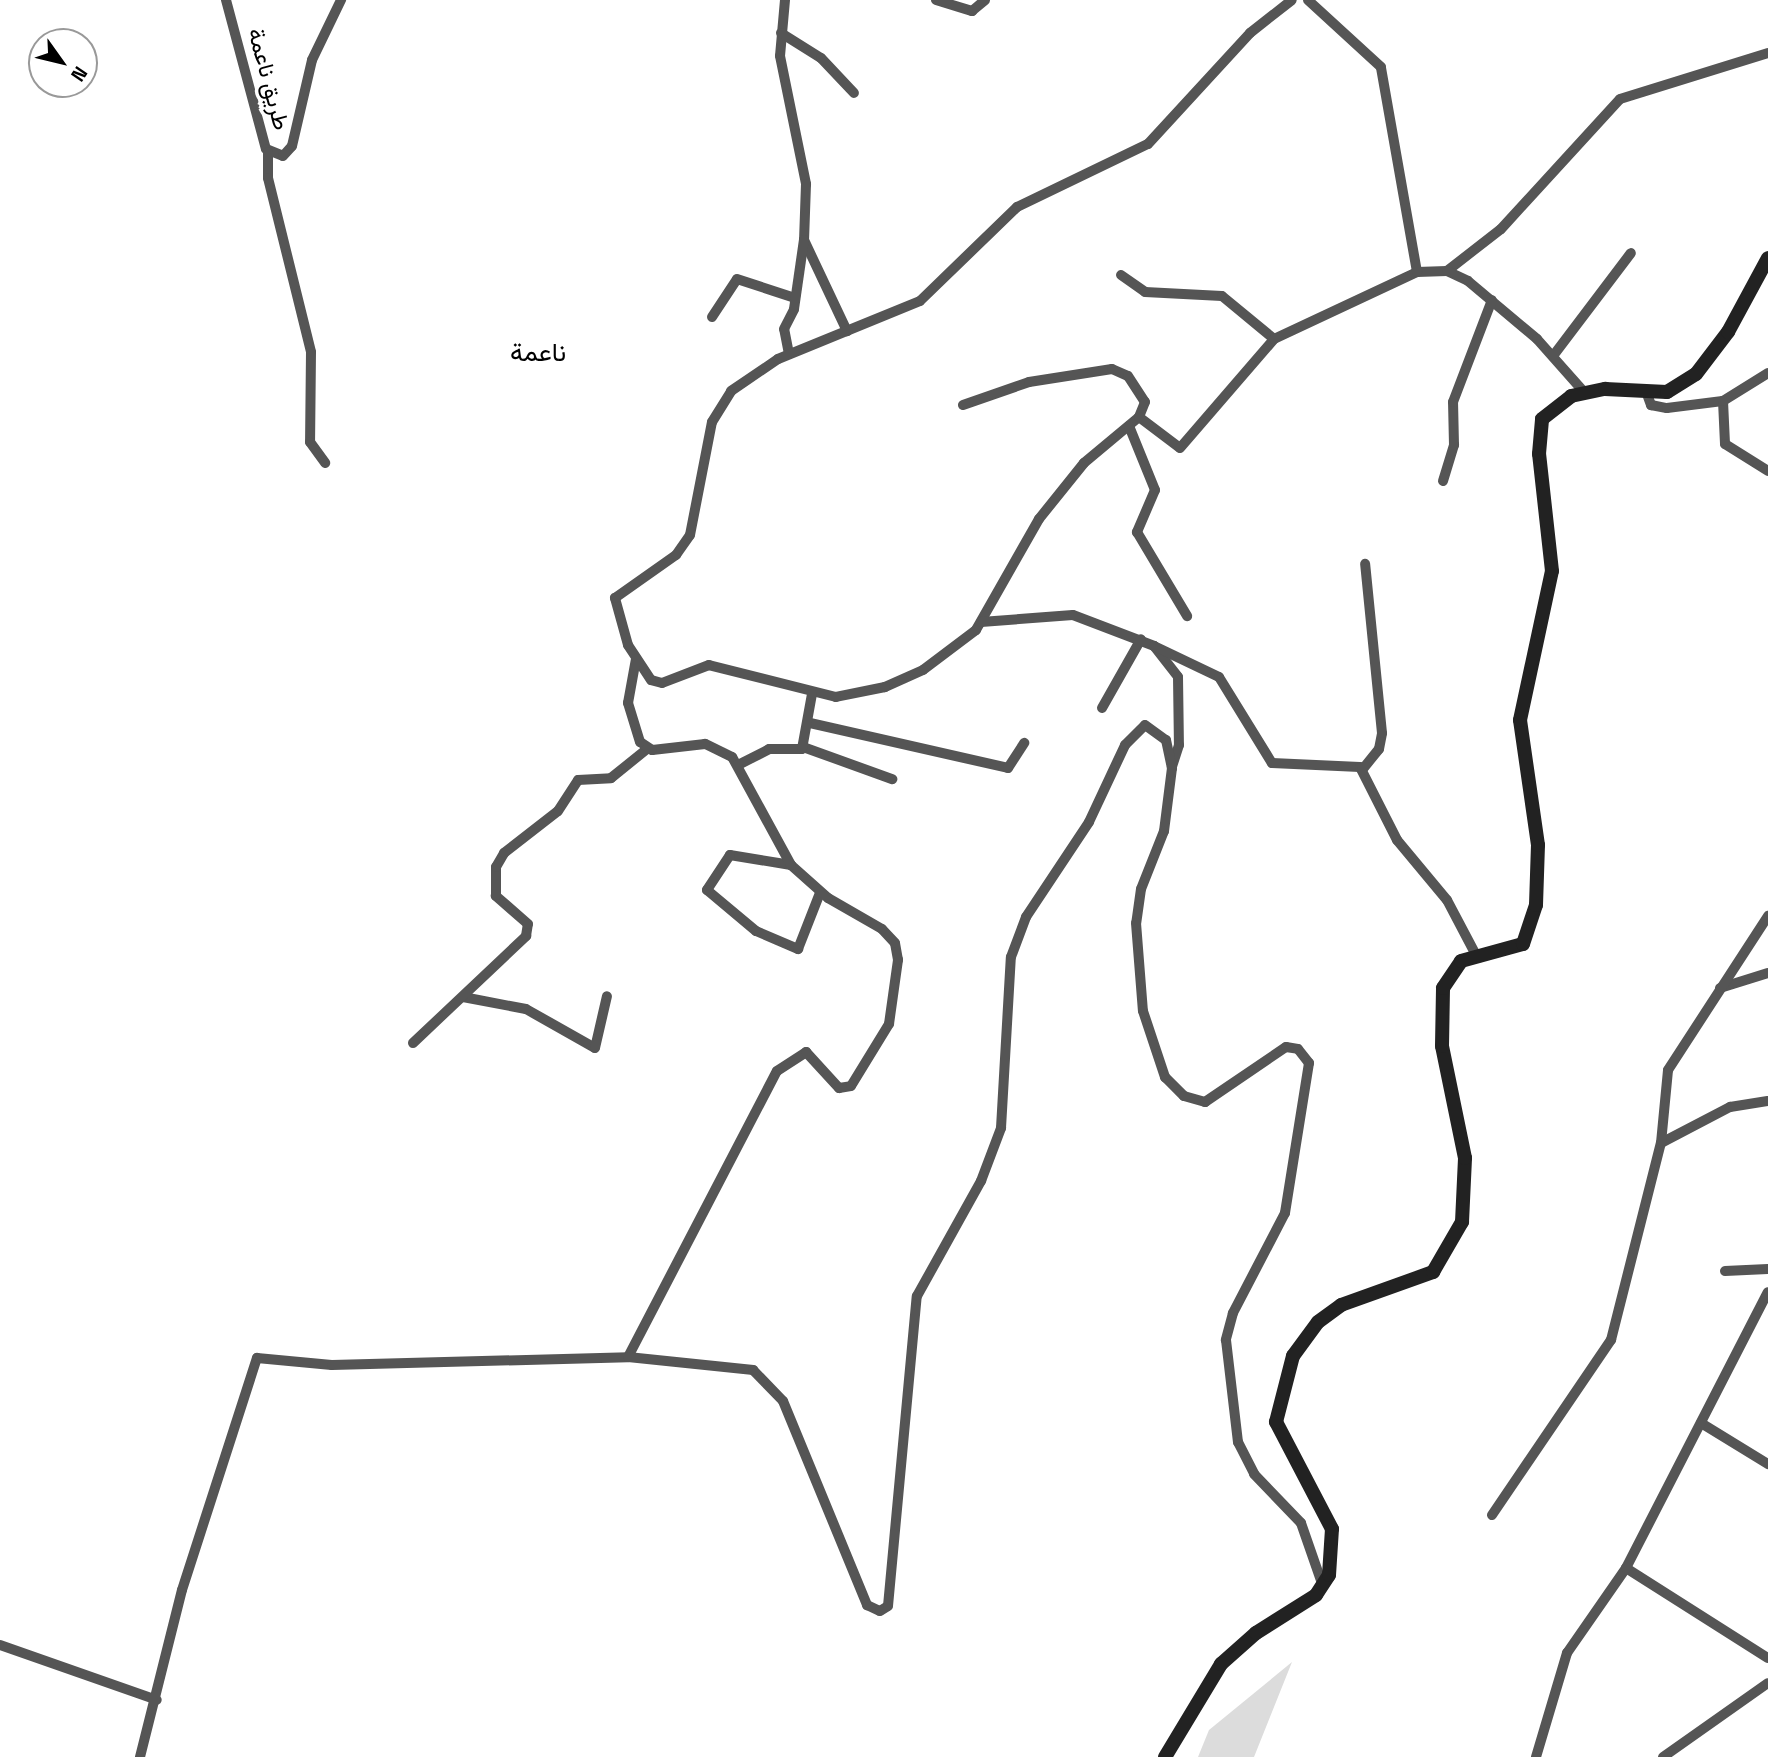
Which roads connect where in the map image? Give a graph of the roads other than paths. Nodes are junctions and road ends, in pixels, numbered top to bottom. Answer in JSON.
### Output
{"nodes":[{"id":1,"x":226,"y":0,"type":"edge"},
{"id":2,"x":341,"y":0,"type":"edge"},
{"id":3,"x":785,"y":0,"type":"edge"},
{"id":4,"x":936,"y":0,"type":"edge"},
{"id":5,"x":985,"y":0,"type":"edge"},
{"id":6,"x":1292,"y":0,"type":"edge"},
{"id":7,"x":1308,"y":0,"type":"edge"},
{"id":8,"x":781,"y":33,"type":"junction"},
{"id":9,"x":1768,"y":53,"type":"edge"},
{"id":10,"x":855,"y":93,"type":"dead end"},
{"id":11,"x":268,"y":152,"type":"junction"},
{"id":12,"x":804,"y":240,"type":"junction"},
{"id":13,"x":1631,"y":253,"type":"dead end"},
{"id":14,"x":1768,"y":258,"type":"edge"},
{"id":15,"x":1447,"y":271,"type":"junction"},
{"id":16,"x":1417,"y":272,"type":"junction"},
{"id":17,"x":1121,"y":275,"type":"dead end"},
{"id":18,"x":795,"y":298,"type":"junction"},
{"id":19,"x":1492,"y":300,"type":"junction"},
{"id":20,"x":712,"y":317,"type":"dead end"},
{"id":21,"x":847,"y":331,"type":"junction"},
{"id":22,"x":1274,"y":339,"type":"junction"},
{"id":23,"x":789,"y":354,"type":"junction"},
{"id":24,"x":1553,"y":356,"type":"junction"},
{"id":25,"x":1768,"y":373,"type":"edge"},
{"id":26,"x":1584,"y":392,"type":"junction"},
{"id":27,"x":1647,"y":394,"type":"junction"},
{"id":28,"x":1723,"y":401,"type":"junction"},
{"id":29,"x":962,"y":405,"type":"dead end"},
{"id":30,"x":1139,"y":417,"type":"junction"},
{"id":31,"x":1129,"y":426,"type":"junction"},
{"id":32,"x":325,"y":463,"type":"dead end"},
{"id":33,"x":1768,"y":471,"type":"edge"},
{"id":34,"x":1443,"y":481,"type":"dead end"},
{"id":35,"x":1365,"y":564,"type":"dead end"},
{"id":36,"x":1187,"y":616,"type":"dead end"},
{"id":37,"x":981,"y":622,"type":"junction"},
{"id":38,"x":1141,"y":639,"type":"junction"},
{"id":39,"x":1154,"y":646,"type":"junction"},
{"id":40,"x":636,"y":659,"type":"junction"},
{"id":41,"x":812,"y":694,"type":"junction"},
{"id":42,"x":1102,"y":708,"type":"dead end"},
{"id":43,"x":810,"y":723,"type":"junction"},
{"id":44,"x":1024,"y":743,"type":"dead end"},
{"id":45,"x":803,"y":747,"type":"junction"},
{"id":46,"x":647,"y":749,"type":"junction"},
{"id":47,"x":740,"y":764,"type":"junction"},
{"id":48,"x":1172,"y":768,"type":"junction"},
{"id":49,"x":1362,"y":770,"type":"junction"},
{"id":50,"x":891,"y":779,"type":"dead end"},
{"id":51,"x":791,"y":865,"type":"junction"},
{"id":52,"x":820,"y":892,"type":"junction"},
{"id":53,"x":1768,"y":916,"type":"edge"},
{"id":54,"x":1476,"y":955,"type":"junction"},
{"id":55,"x":1768,"y":973,"type":"edge"},
{"id":56,"x":1720,"y":988,"type":"junction"},
{"id":57,"x":607,"y":996,"type":"dead end"},
{"id":58,"x":463,"y":997,"type":"junction"},
{"id":59,"x":413,"y":1044,"type":"dead end"},
{"id":60,"x":1768,"y":1101,"type":"edge"},
{"id":61,"x":1661,"y":1143,"type":"junction"},
{"id":62,"x":1768,"y":1269,"type":"edge"},
{"id":63,"x":1725,"y":1271,"type":"dead end"},
{"id":64,"x":1768,"y":1292,"type":"edge"},
{"id":65,"x":628,"y":1357,"type":"junction"},
{"id":66,"x":1701,"y":1423,"type":"junction"},
{"id":67,"x":1768,"y":1464,"type":"edge"},
{"id":68,"x":1492,"y":1515,"type":"dead end"},
{"id":69,"x":1626,"y":1568,"type":"junction"},
{"id":70,"x":1323,"y":1586,"type":"junction"},
{"id":71,"x":0,"y":1645,"type":"edge"},
{"id":72,"x":1768,"y":1658,"type":"edge"},
{"id":73,"x":1768,"y":1683,"type":"edge"},
{"id":74,"x":157,"y":1700,"type":"junction"},
{"id":75,"x":140,"y":1757,"type":"edge"},
{"id":76,"x":1165,"y":1757,"type":"edge"},
{"id":77,"x":1536,"y":1757,"type":"edge"},
{"id":78,"x":1663,"y":1757,"type":"edge"}],
"edges":[{"from":1,"to":11,"type":"street","name":"طريق ناعمة"},
{"from":2,"to":11,"type":"street","name":"طريق ناعمة"},
{"from":3,"to":8,"type":"street"},
{"from":4,"to":5,"type":"street"},
{"from":6,"to":21,"type":"street"},
{"from":7,"to":16,"type":"street"},
{"from":8,"to":10,"type":"street"},
{"from":8,"to":12,"type":"street"},
{"from":9,"to":15,"type":"street"},
{"from":11,"to":32,"type":"street"},
{"from":12,"to":18,"type":"street"},
{"from":12,"to":21,"type":"street"},
{"from":13,"to":24,"type":"street"},
{"from":14,"to":27,"type":"street"},
{"from":15,"to":16,"type":"street"},
{"from":15,"to":19,"type":"street"},
{"from":16,"to":22,"type":"street"},
{"from":17,"to":22,"type":"street"},
{"from":18,"to":20,"type":"street"},
{"from":18,"to":23,"type":"street"},
{"from":19,"to":24,"type":"street"},
{"from":19,"to":34,"type":"street"},
{"from":21,"to":23,"type":"street"},
{"from":22,"to":30,"type":"street"},
{"from":23,"to":40,"type":"street"},
{"from":24,"to":26,"type":"street"},
{"from":25,"to":28,"type":"street"},
{"from":26,"to":27,"type":"street"},
{"from":26,"to":54,"type":"street"},
{"from":27,"to":28,"type":"street"},
{"from":28,"to":33,"type":"street"},
{"from":29,"to":30,"type":"street"},
{"from":30,"to":31,"type":"street"},
{"from":31,"to":36,"type":"street"},
{"from":31,"to":37,"type":"street"},
{"from":35,"to":49,"type":"street"},
{"from":37,"to":38,"type":"street"},
{"from":37,"to":41,"type":"street"},
{"from":38,"to":39,"type":"street"},
{"from":38,"to":42,"type":"street"},
{"from":39,"to":48,"type":"street"},
{"from":39,"to":49,"type":"street"},
{"from":40,"to":41,"type":"street"},
{"from":40,"to":46,"type":"street"},
{"from":41,"to":43,"type":"street"},
{"from":43,"to":44,"type":"street"},
{"from":43,"to":45,"type":"street"},
{"from":45,"to":47,"type":"street"},
{"from":45,"to":50,"type":"street"},
{"from":46,"to":47,"type":"street"},
{"from":46,"to":58,"type":"street"},
{"from":47,"to":51,"type":"street"},
{"from":48,"to":65,"type":"street"},
{"from":48,"to":70,"type":"street"},
{"from":49,"to":54,"type":"street"},
{"from":51,"to":52,"type":"street"},
{"from":51,"to":52,"type":"street"},
{"from":52,"to":65,"type":"street"},
{"from":53,"to":56,"type":"street"},
{"from":54,"to":70,"type":"street"},
{"from":55,"to":56,"type":"street"},
{"from":56,"to":61,"type":"street"},
{"from":57,"to":58,"type":"street"},
{"from":58,"to":59,"type":"street"},
{"from":60,"to":61,"type":"street"},
{"from":61,"to":68,"type":"street"},
{"from":62,"to":63,"type":"street"},
{"from":64,"to":66,"type":"street"},
{"from":65,"to":74,"type":"street"},
{"from":66,"to":67,"type":"street"},
{"from":66,"to":69,"type":"street"},
{"from":69,"to":72,"type":"street"},
{"from":69,"to":77,"type":"street"},
{"from":70,"to":76,"type":"street"},
{"from":71,"to":74,"type":"street"},
{"from":73,"to":78,"type":"street"},
{"from":74,"to":75,"type":"street"}]}
